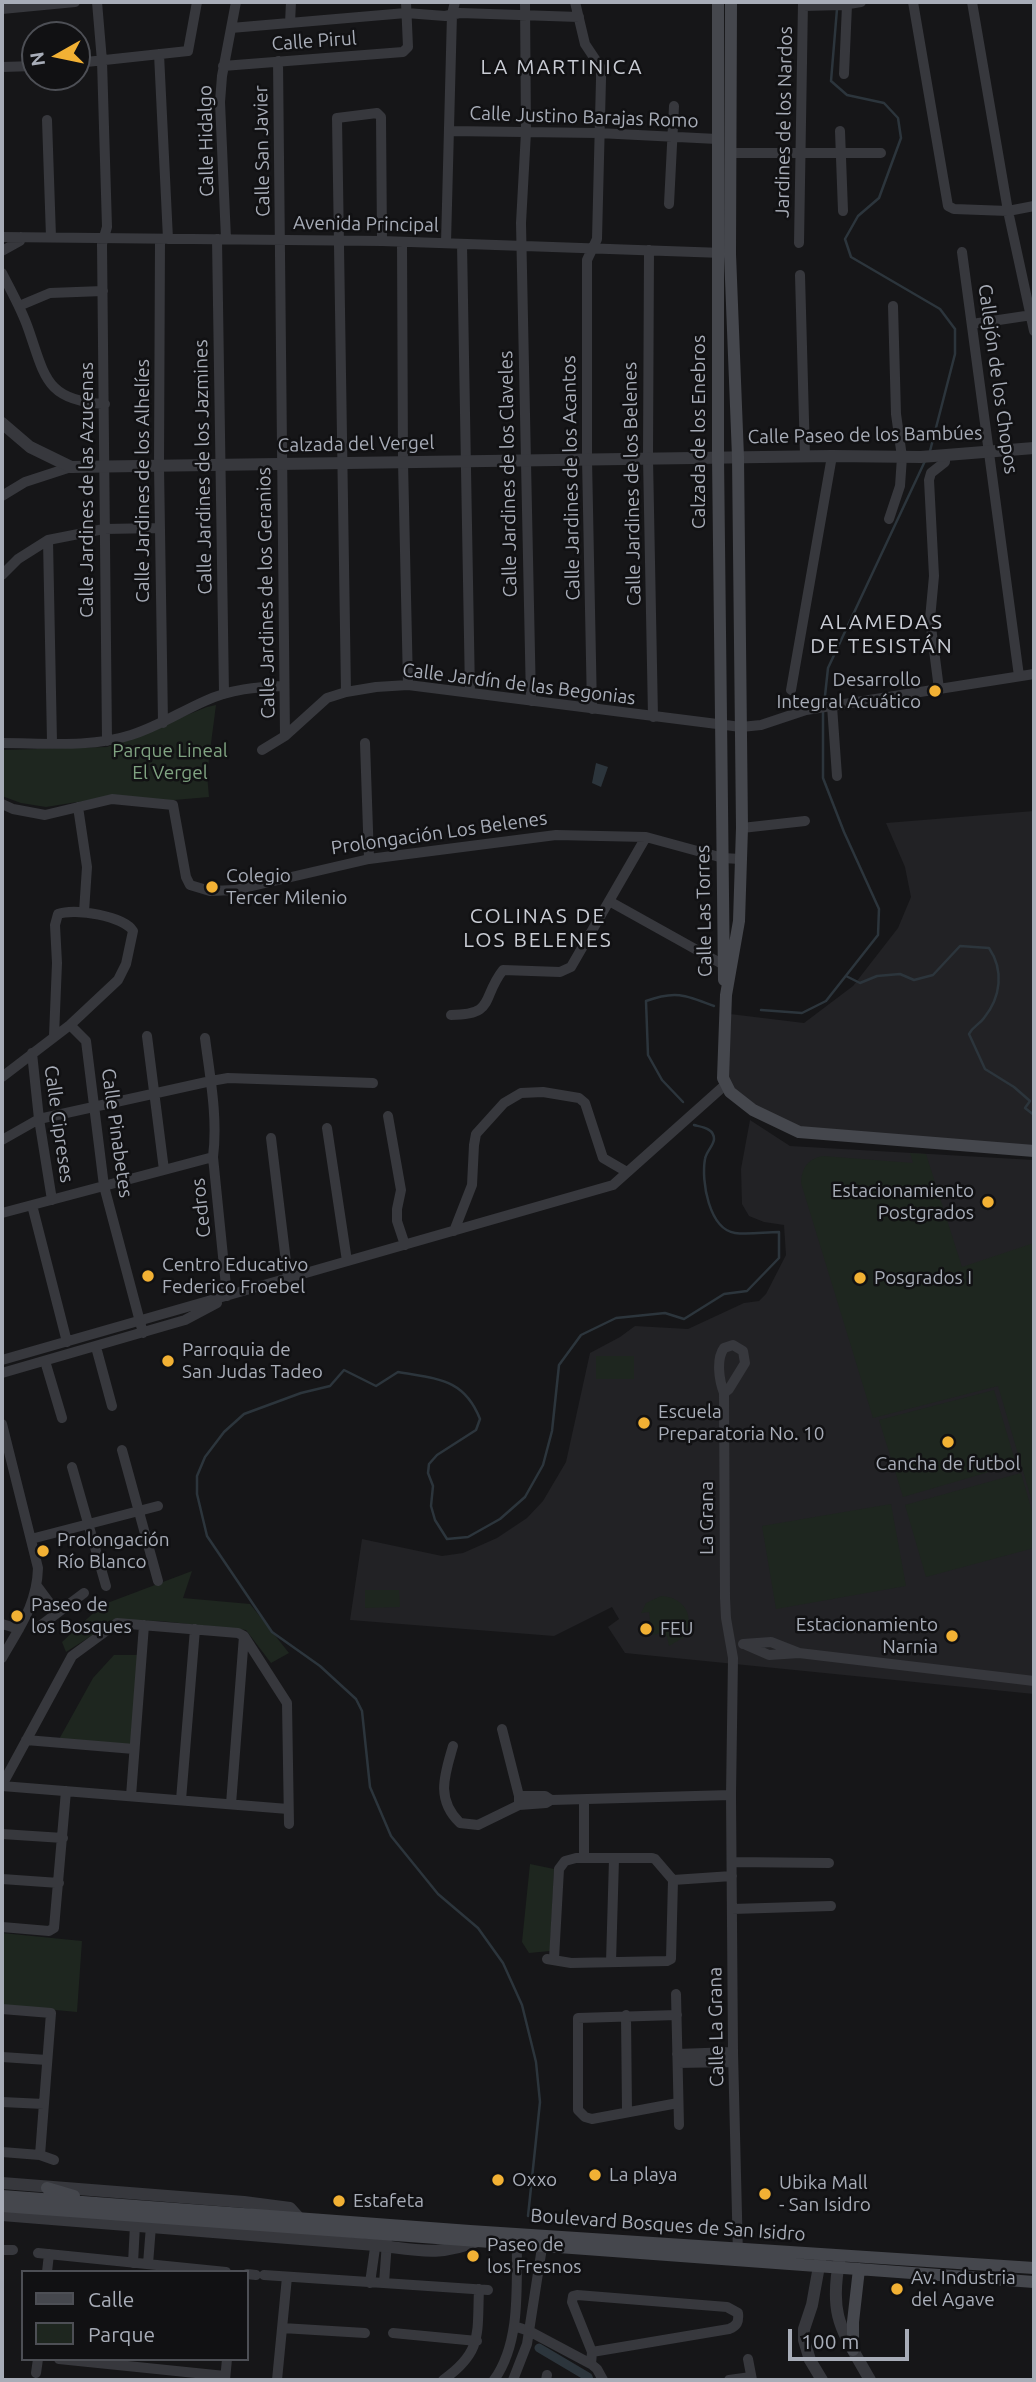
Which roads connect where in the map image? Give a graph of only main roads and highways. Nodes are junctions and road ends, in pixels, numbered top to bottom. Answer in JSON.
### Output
{"nodes":[{"id":1,"x":718,"y":2,"type":"edge"},
{"id":2,"x":731,"y":2,"type":"edge"},
{"id":3,"x":724,"y":253,"type":"junction"},
{"id":4,"x":720,"y":726,"type":"joint"},
{"id":5,"x":741,"y":727,"type":"joint"},
{"id":6,"x":727,"y":965,"type":"junction"},
{"id":7,"x":1034,"y":1152,"type":"edge"},
{"id":8,"x":47,"y":2188,"type":"road end"},
{"id":9,"x":2,"y":2196,"type":"edge"},
{"id":10,"x":94,"y":2203,"type":"junction"},
{"id":11,"x":2,"y":2206,"type":"edge"},
{"id":12,"x":382,"y":2234,"type":"junction"},
{"id":13,"x":517,"y":2238,"type":"junction"},
{"id":14,"x":839,"y":2262,"type":"junction"},
{"id":15,"x":1034,"y":2268,"type":"edge"},
{"id":16,"x":859,"y":2269,"type":"junction"},
{"id":17,"x":1034,"y":2282,"type":"edge"},
{"id":18,"x":853,"y":2350,"type":"road end"}],
"edges":[{"from":1,"to":3,"type":"main road","name":"Calzada de los Enebros"},
{"from":2,"to":3,"type":"main road","name":"Calzada de los Enebros"},
{"from":3,"to":4,"type":"main road","name":"Calzada de los Enebros"},
{"from":3,"to":5,"type":"main road","name":"Calzada de los Enebros"},
{"from":4,"to":6,"type":"main road","name":"Calle Las Torres"},
{"from":5,"to":6,"type":"main road","name":"Calle Las Torres"},
{"from":6,"to":7,"type":"main road","name":"Calle Las Torres"},
{"from":8,"to":10,"type":"main road"},
{"from":9,"to":10,"type":"main road","name":"Boulevard Bosques de San Isidro"},
{"from":10,"to":12,"type":"main road","name":"Boulevard Bosques de San Isidro"},
{"from":11,"to":12,"type":"main road","name":"Boulevard Bosques de San Isidro"},
{"from":12,"to":13,"type":"main road","name":"Boulevard Bosques de San Isidro"},
{"from":12,"to":13,"type":"main road","name":"Boulevard Bosques de San Isidro"},
{"from":13,"to":14,"type":"main road","name":"Boulevard Bosques de San Isidro"},
{"from":14,"to":15,"type":"main road","name":"Boulevard Bosques de San Isidro"},
{"from":14,"to":16,"type":"main road","name":"Boulevard Bosques de San Isidro"},
{"from":16,"to":17,"type":"main road","name":"Boulevard Bosques de San Isidro"},
{"from":16,"to":18,"type":"main road"}]}
